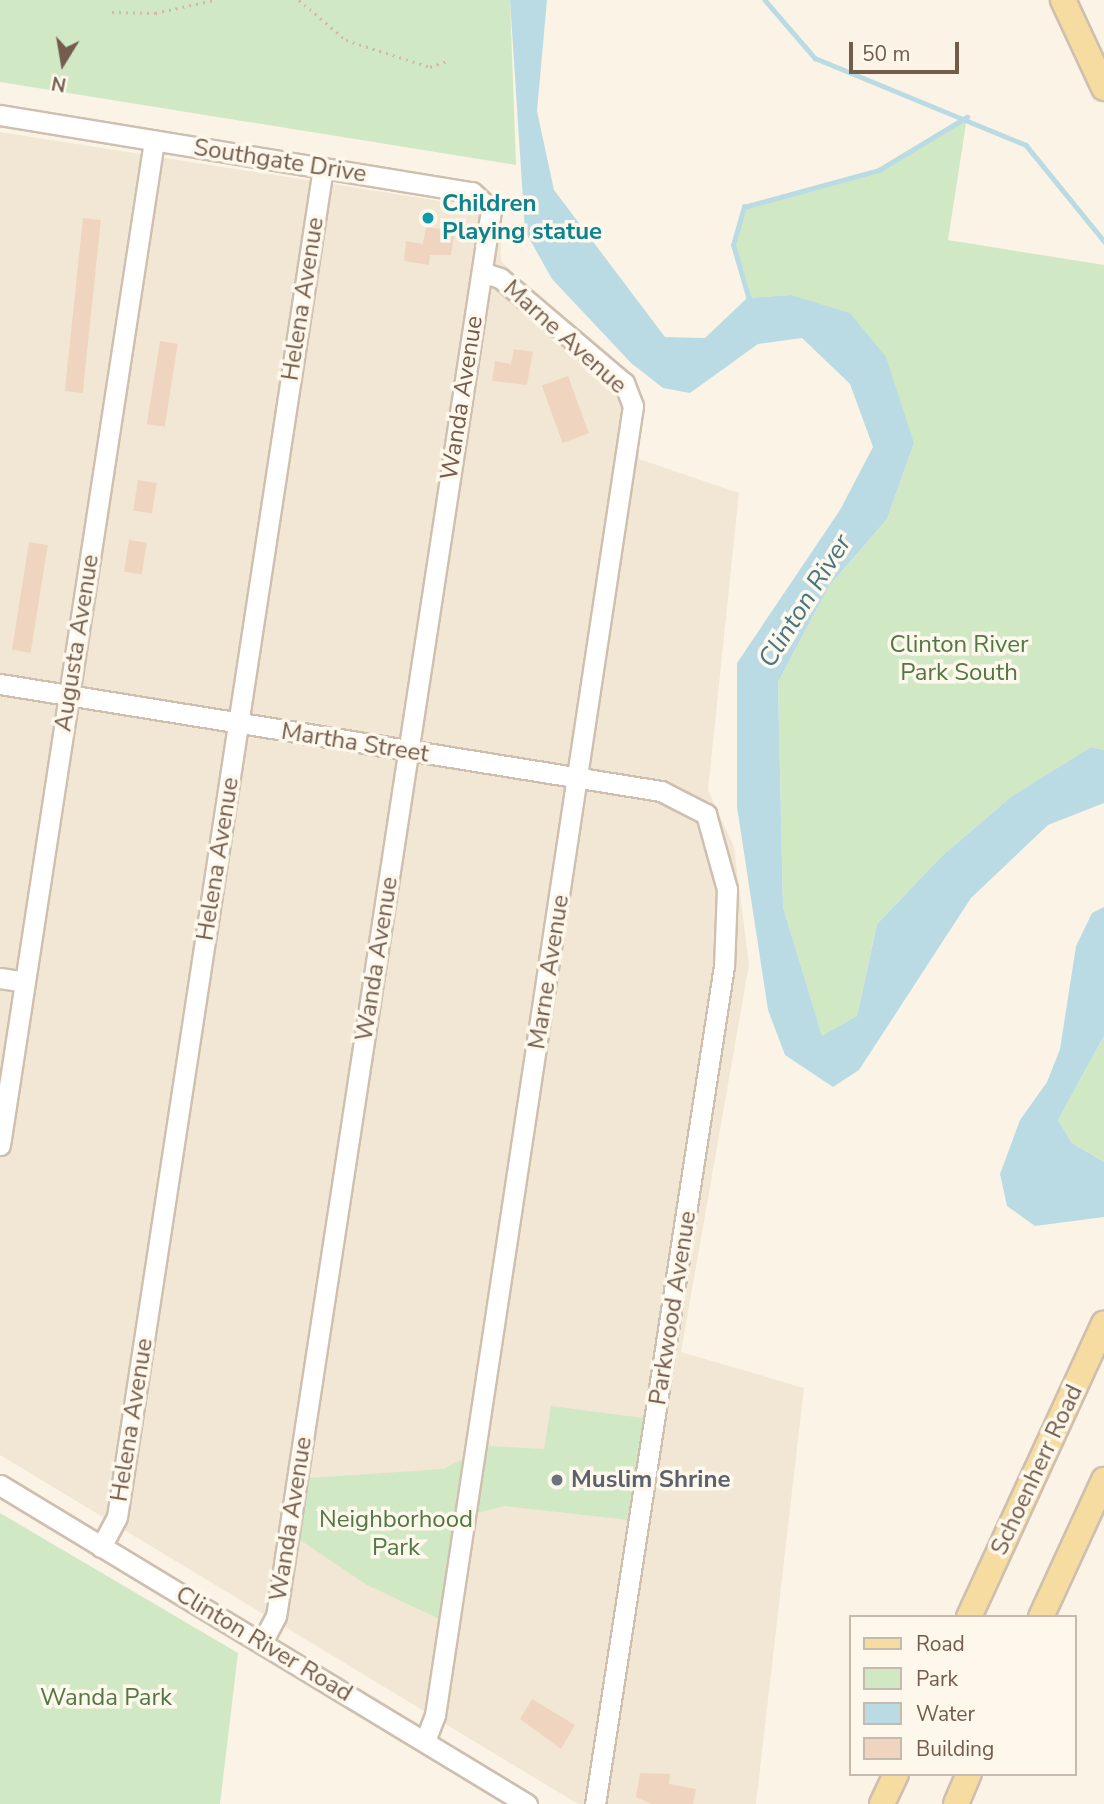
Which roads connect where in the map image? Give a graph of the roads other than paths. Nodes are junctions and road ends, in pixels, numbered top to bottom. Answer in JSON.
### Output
{"nodes":[{"id":1,"x":1063,"y":0,"type":"edge"},
{"id":2,"x":1104,"y":88,"type":"edge"},
{"id":3,"x":0,"y":115,"type":"edge"},
{"id":4,"x":154,"y":141,"type":"junction"},
{"id":5,"x":323,"y":168,"type":"junction"},
{"id":6,"x":482,"y":272,"type":"junction"},
{"id":7,"x":0,"y":684,"type":"edge"},
{"id":8,"x":69,"y":695,"type":"junction"},
{"id":9,"x":238,"y":724,"type":"junction"},
{"id":10,"x":408,"y":752,"type":"junction"},
{"id":11,"x":578,"y":779,"type":"junction"},
{"id":12,"x":706,"y":814,"type":"joint"},
{"id":13,"x":0,"y":978,"type":"edge"},
{"id":14,"x":25,"y":982,"type":"junction"},
{"id":15,"x":0,"y":1145,"type":"edge"},
{"id":16,"x":1104,"y":1324,"type":"edge"},
{"id":17,"x":1104,"y":1480,"type":"edge"},
{"id":18,"x":0,"y":1485,"type":"edge"},
{"id":19,"x":101,"y":1546,"type":"junction"},
{"id":20,"x":970,"y":1615,"type":"edge"},
{"id":21,"x":1042,"y":1615,"type":"edge"},
{"id":22,"x":262,"y":1642,"type":"junction"},
{"id":23,"x":425,"y":1741,"type":"junction"},
{"id":24,"x":895,"y":1776,"type":"edge"},
{"id":25,"x":968,"y":1776,"type":"edge"},
{"id":26,"x":527,"y":1804,"type":"edge"},
{"id":27,"x":595,"y":1804,"type":"edge"},
{"id":28,"x":882,"y":1804,"type":"edge"},
{"id":29,"x":956,"y":1804,"type":"edge"}],
"edges":[{"from":1,"to":2,"type":"main road"},
{"from":3,"to":4,"type":"street","name":"Southgate Drive"},
{"from":4,"to":5,"type":"street","name":"Southgate Drive"},
{"from":4,"to":8,"type":"street","name":"Augusta Avenue"},
{"from":5,"to":6,"type":"street","name":"Southgate Drive"},
{"from":5,"to":9,"type":"street","name":"Helena Avenue"},
{"from":6,"to":10,"type":"street","name":"Wanda Avenue"},
{"from":6,"to":11,"type":"street","name":"Marne Avenue"},
{"from":7,"to":8,"type":"street","name":"Martha Street"},
{"from":8,"to":9,"type":"street","name":"Martha Street"},
{"from":8,"to":14,"type":"street","name":"Augusta Avenue"},
{"from":9,"to":10,"type":"street","name":"Martha Street"},
{"from":9,"to":19,"type":"street","name":"Helena Avenue"},
{"from":10,"to":11,"type":"street","name":"Martha Street"},
{"from":10,"to":22,"type":"street","name":"Wanda Avenue"},
{"from":11,"to":12,"type":"street","name":"Martha Street"},
{"from":11,"to":23,"type":"street","name":"Marne Avenue"},
{"from":12,"to":27,"type":"street","name":"Parkwood Avenue"},
{"from":13,"to":14,"type":"street"},
{"from":14,"to":15,"type":"street","name":"Augusta Avenue"},
{"from":16,"to":20,"type":"main road","name":"Schoenherr Road"},
{"from":17,"to":21,"type":"main road"},
{"from":18,"to":19,"type":"street","name":"Clinton River Road"},
{"from":19,"to":22,"type":"street","name":"Clinton River Road"},
{"from":22,"to":23,"type":"street","name":"Clinton River Road"},
{"from":23,"to":26,"type":"street","name":"Clinton River Road"},
{"from":24,"to":28,"type":"main road"},
{"from":25,"to":29,"type":"main road"}]}
